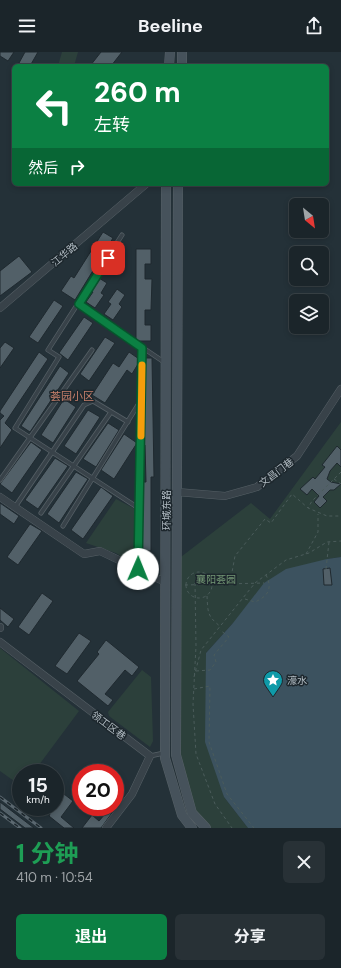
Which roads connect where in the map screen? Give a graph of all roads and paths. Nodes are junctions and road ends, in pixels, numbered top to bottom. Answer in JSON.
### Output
{"nodes":[{"id":1,"x":170,"y":52,"type":"edge"},
{"id":2,"x":182,"y":52,"type":"edge"},
{"id":3,"x":169,"y":64,"type":"edge"},
{"id":4,"x":182,"y":64,"type":"edge"},
{"id":5,"x":144,"y":186,"type":"edge"},
{"id":6,"x":166,"y":186,"type":"edge"},
{"id":7,"x":178,"y":186,"type":"edge"},
{"id":8,"x":122,"y":235,"type":"dead end"},
{"id":9,"x":79,"y":304,"type":"junction"},
{"id":10,"x":0,"y":308,"type":"edge"},
{"id":11,"x":142,"y":348,"type":"junction"},
{"id":12,"x":92,"y":350,"type":"dead end"},
{"id":13,"x":166,"y":363,"type":"junction"},
{"id":14,"x":341,"y":389,"type":"edge"},
{"id":15,"x":141,"y":400,"type":"junction"},
{"id":16,"x":111,"y":412,"type":"junction"},
{"id":17,"x":128,"y":422,"type":"junction"},
{"id":18,"x":30,"y":437,"type":"junction"},
{"id":19,"x":53,"y":452,"type":"junction"},
{"id":20,"x":74,"y":466,"type":"junction"},
{"id":21,"x":341,"y":472,"type":"edge"},
{"id":22,"x":93,"y":478,"type":"junction"},
{"id":23,"x":334,"y":479,"type":"junction"},
{"id":24,"x":0,"y":480,"type":"edge"},
{"id":25,"x":341,"y":484,"type":"edge"},
{"id":26,"x":177,"y":492,"type":"junction"},
{"id":27,"x":0,"y":497,"type":"edge"},
{"id":28,"x":15,"y":507,"type":"junction"},
{"id":29,"x":140,"y":508,"type":"junction"},
{"id":30,"x":308,"y":508,"type":"junction"},
{"id":31,"x":41,"y":513,"type":"dead end"},
{"id":32,"x":318,"y":514,"type":"junction"},
{"id":33,"x":341,"y":516,"type":"edge"},
{"id":34,"x":63,"y":526,"type":"dead end"},
{"id":35,"x":341,"y":541,"type":"edge"},
{"id":36,"x":329,"y":542,"type":"junction"},
{"id":37,"x":306,"y":554,"type":"junction"},
{"id":38,"x":138,"y":569,"type":"junction"},
{"id":39,"x":326,"y":569,"type":"dead end"},
{"id":40,"x":266,"y":574,"type":"junction"},
{"id":41,"x":165,"y":582,"type":"junction"},
{"id":42,"x":264,"y":582,"type":"dead end"},
{"id":43,"x":195,"y":583,"type":"junction"},
{"id":44,"x":212,"y":583,"type":"junction"},
{"id":45,"x":230,"y":583,"type":"junction"},
{"id":46,"x":255,"y":583,"type":"junction"},
{"id":47,"x":181,"y":585,"type":"junction"},
{"id":48,"x":207,"y":596,"type":"junction"},
{"id":49,"x":194,"y":598,"type":"junction"},
{"id":50,"x":244,"y":598,"type":"junction"},
{"id":51,"x":221,"y":628,"type":"junction"},
{"id":52,"x":220,"y":629,"type":"junction"},
{"id":53,"x":0,"y":642,"type":"edge"},
{"id":54,"x":196,"y":670,"type":"junction"},
{"id":55,"x":194,"y":680,"type":"junction"},
{"id":56,"x":193,"y":689,"type":"junction"},
{"id":57,"x":165,"y":753,"type":"junction"},
{"id":58,"x":150,"y":756,"type":"junction"},
{"id":59,"x":106,"y":828,"type":"edge"},
{"id":60,"x":192,"y":828,"type":"edge"},
{"id":61,"x":206,"y":828,"type":"edge"},
{"id":62,"x":232,"y":828,"type":"edge"},
{"id":63,"x":254,"y":828,"type":"edge"}],
"edges":[{"from":1,"to":3,"type":"main road"},
{"from":2,"to":4,"type":"main road"},
{"from":5,"to":10,"type":"street","name":"江华路"},
{"from":6,"to":13,"type":"main road","name":"环城东路"},
{"from":7,"to":26,"type":"main road","name":"环城东路"},
{"from":8,"to":9,"type":"lane"},
{"from":9,"to":11,"type":"lane"},
{"from":9,"to":18,"type":"lane"},
{"from":11,"to":13,"type":"lane"},
{"from":11,"to":15,"type":"lane"},
{"from":12,"to":18,"type":"lane"},
{"from":13,"to":41,"type":"main road","name":"环城东路"},
{"from":14,"to":26,"type":"street","name":"文昌门巷"},
{"from":15,"to":17,"type":"lane"},
{"from":15,"to":29,"type":"lane"},
{"from":16,"to":17,"type":"lane"},
{"from":16,"to":19,"type":"lane"},
{"from":16,"to":20,"type":"lane"},
{"from":17,"to":22,"type":"lane"},
{"from":18,"to":19,"type":"lane"},
{"from":18,"to":24,"type":"lane"},
{"from":19,"to":20,"type":"lane"},
{"from":19,"to":28,"type":"lane"},
{"from":20,"to":22,"type":"lane"},
{"from":20,"to":31,"type":"lane"},
{"from":21,"to":23,"type":"path"},
{"from":22,"to":29,"type":"lane"},
{"from":22,"to":34,"type":"lane"},
{"from":23,"to":25,"type":"path"},
{"from":23,"to":30,"type":"path"},
{"from":26,"to":47,"type":"main road","name":"环城东路"},
{"from":27,"to":28,"type":"street"},
{"from":28,"to":38,"type":"street"},
{"from":29,"to":38,"type":"lane"},
{"from":30,"to":32,"type":"path"},
{"from":30,"to":45,"type":"path"},
{"from":32,"to":33,"type":"path"},
{"from":32,"to":37,"type":"path"},
{"from":35,"to":36,"type":"path"},
{"from":36,"to":37,"type":"path"},
{"from":36,"to":39,"type":"path"},
{"from":37,"to":40,"type":"path"},
{"from":38,"to":41,"type":"street"},
{"from":40,"to":46,"type":"path"},
{"from":40,"to":50,"type":"path"},
{"from":41,"to":57,"type":"main road","name":"环城东路"},
{"from":42,"to":46,"type":"path"},
{"from":43,"to":44,"type":"path"},
{"from":43,"to":47,"type":"path"},
{"from":43,"to":49,"type":"path"},
{"from":44,"to":45,"type":"path"},
{"from":44,"to":47,"type":"path"},
{"from":44,"to":48,"type":"path"},
{"from":45,"to":46,"type":"path"},
{"from":46,"to":50,"type":"path"},
{"from":47,"to":49,"type":"path"},
{"from":47,"to":61,"type":"main road","name":"环城东路"},
{"from":48,"to":49,"type":"path"},
{"from":48,"to":51,"type":"path"},
{"from":49,"to":55,"type":"path"},
{"from":50,"to":51,"type":"path"},
{"from":51,"to":52,"type":"path"},
{"from":52,"to":54,"type":"path"},
{"from":52,"to":54,"type":"path"},
{"from":53,"to":58,"type":"street","name":"领工区巷"},
{"from":54,"to":55,"type":"path"},
{"from":55,"to":56,"type":"path"},
{"from":56,"to":62,"type":"path"},
{"from":56,"to":63,"type":"path"},
{"from":57,"to":58,"type":"lane"},
{"from":57,"to":60,"type":"main road","name":"环城东路"},
{"from":58,"to":59,"type":"street"}]}
